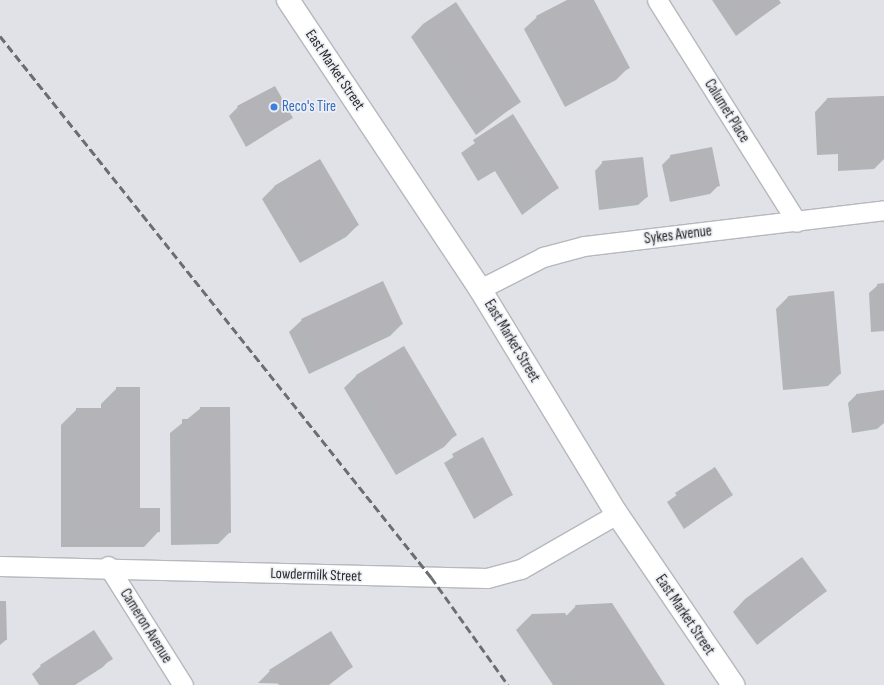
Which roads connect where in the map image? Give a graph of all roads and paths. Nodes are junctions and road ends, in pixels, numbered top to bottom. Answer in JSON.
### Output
{"nodes":[{"id":1,"x":288,"y":0,"type":"edge"},
{"id":2,"x":657,"y":0,"type":"edge"},
{"id":3,"x":884,"y":210,"type":"edge"},
{"id":4,"x":797,"y":222,"type":"junction"},
{"id":5,"x":480,"y":289,"type":"junction"},
{"id":6,"x":617,"y":514,"type":"junction"},
{"id":7,"x":0,"y":566,"type":"edge"},
{"id":8,"x":108,"y":566,"type":"junction"},
{"id":9,"x":183,"y":685,"type":"edge"},
{"id":10,"x":733,"y":685,"type":"edge"}],
"edges":[{"from":1,"to":5,"type":"main road","name":"East Market Street"},
{"from":2,"to":4,"type":"street","name":"Calumet Place"},
{"from":3,"to":4,"type":"street","name":"Sykes Avenue"},
{"from":4,"to":5,"type":"street","name":"Sykes Avenue"},
{"from":5,"to":6,"type":"main road","name":"East Market Street"},
{"from":6,"to":8,"type":"street","name":"Lowdermilk Street"},
{"from":6,"to":10,"type":"main road","name":"East Market Street"},
{"from":7,"to":8,"type":"street","name":"Lowdermilk Street"},
{"from":8,"to":9,"type":"street","name":"Cameron Avenue"}]}
